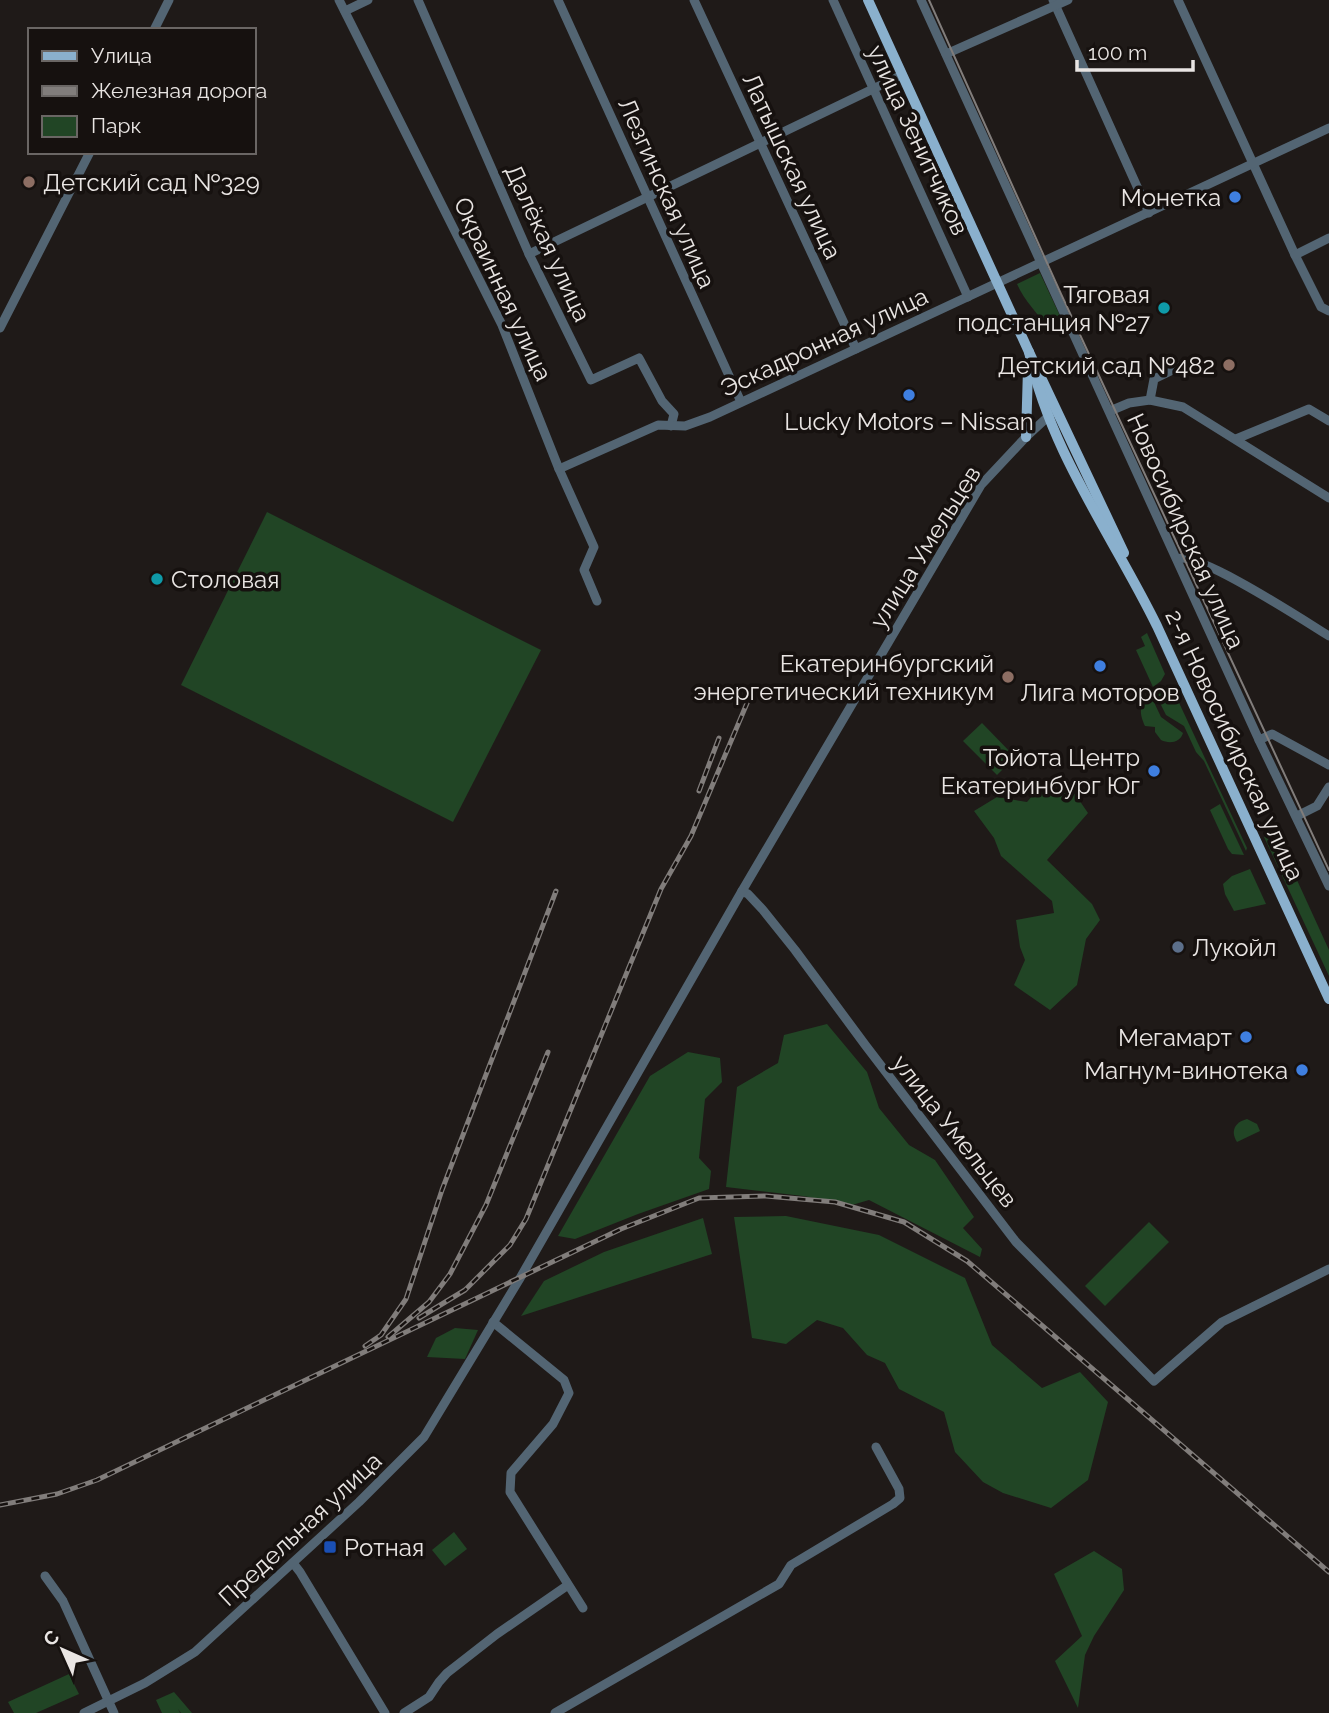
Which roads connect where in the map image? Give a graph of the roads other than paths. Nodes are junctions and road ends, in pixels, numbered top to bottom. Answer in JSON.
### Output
{"nodes":[{"id":1,"x":169,"y":0,"type":"edge"},
{"id":2,"x":339,"y":0,"type":"edge"},
{"id":3,"x":368,"y":0,"type":"edge"},
{"id":4,"x":418,"y":0,"type":"edge"},
{"id":5,"x":558,"y":0,"type":"edge"},
{"id":6,"x":694,"y":0,"type":"edge"},
{"id":7,"x":833,"y":0,"type":"edge"},
{"id":8,"x":868,"y":0,"type":"edge"},
{"id":9,"x":920,"y":0,"type":"edge"},
{"id":10,"x":1068,"y":0,"type":"edge"},
{"id":11,"x":1178,"y":0,"type":"edge"},
{"id":12,"x":1055,"y":3,"type":"edge"},
{"id":13,"x":345,"y":11,"type":"junction"},
{"id":14,"x":155,"y":28,"type":"edge"},
{"id":15,"x":946,"y":54,"type":"junction"},
{"id":16,"x":902,"y":75,"type":"junction"},
{"id":17,"x":874,"y":88,"type":"junction"},
{"id":18,"x":1329,"y":128,"type":"edge"},
{"id":19,"x":760,"y":143,"type":"junction"},
{"id":20,"x":89,"y":154,"type":"edge"},
{"id":21,"x":1253,"y":162,"type":"junction"},
{"id":22,"x":647,"y":197,"type":"junction"},
{"id":23,"x":1149,"y":213,"type":"junction"},
{"id":24,"x":1329,"y":238,"type":"edge"},
{"id":25,"x":529,"y":254,"type":"junction"},
{"id":26,"x":1295,"y":255,"type":"junction"},
{"id":27,"x":1040,"y":262,"type":"junction"},
{"id":28,"x":998,"y":283,"type":"junction"},
{"id":29,"x":968,"y":297,"type":"junction"},
{"id":30,"x":1329,"y":311,"type":"edge"},
{"id":31,"x":0,"y":328,"type":"edge"},
{"id":32,"x":856,"y":349,"type":"junction"},
{"id":33,"x":1029,"y":352,"type":"junction"},
{"id":34,"x":1187,"y":363,"type":"dead end"},
{"id":35,"x":1150,"y":400,"type":"junction"},
{"id":36,"x":741,"y":402,"type":"junction"},
{"id":37,"x":1110,"y":411,"type":"junction"},
{"id":38,"x":1052,"y":413,"type":"junction"},
{"id":39,"x":1329,"y":421,"type":"edge"},
{"id":40,"x":671,"y":426,"type":"junction"},
{"id":41,"x":1026,"y":437,"type":"junction"},
{"id":42,"x":1236,"y":439,"type":"junction"},
{"id":43,"x":559,"y":469,"type":"junction"},
{"id":44,"x":1329,"y":498,"type":"edge"},
{"id":45,"x":1177,"y":559,"type":"junction"},
{"id":46,"x":597,"y":601,"type":"dead end"},
{"id":47,"x":1329,"y":636,"type":"edge"},
{"id":48,"x":1259,"y":740,"type":"junction"},
{"id":49,"x":1329,"y":765,"type":"edge"},
{"id":50,"x":1329,"y":787,"type":"edge"},
{"id":51,"x":1297,"y":816,"type":"junction"},
{"id":52,"x":1329,"y":887,"type":"edge"},
{"id":53,"x":742,"y":891,"type":"junction"},
{"id":54,"x":1329,"y":999,"type":"edge"},
{"id":55,"x":1329,"y":1269,"type":"edge"},
{"id":56,"x":493,"y":1322,"type":"junction"},
{"id":57,"x":876,"y":1447,"type":"dead end"},
{"id":58,"x":293,"y":1563,"type":"junction"},
{"id":59,"x":45,"y":1576,"type":"dead end"},
{"id":60,"x":568,"y":1585,"type":"junction"},
{"id":61,"x":583,"y":1608,"type":"dead end"},
{"id":62,"x":108,"y":1702,"type":"junction"},
{"id":63,"x":84,"y":1713,"type":"edge"},
{"id":64,"x":114,"y":1713,"type":"edge"},
{"id":65,"x":385,"y":1713,"type":"edge"},
{"id":66,"x":404,"y":1713,"type":"edge"},
{"id":67,"x":555,"y":1713,"type":"edge"}],
"edges":[{"from":1,"to":14,"type":"street"},
{"from":2,"to":13,"type":"street","name":"Окраинная улица"},
{"from":3,"to":13,"type":"street"},
{"from":4,"to":25,"type":"street","name":"Далёкая улица"},
{"from":5,"to":22,"type":"street","name":"Лезгинская улица"},
{"from":6,"to":19,"type":"street","name":"Латышская улица"},
{"from":7,"to":17,"type":"street","name":"улица Зенитчиков"},
{"from":8,"to":16,"type":"main road","name":"2-я Новосибирская улица"},
{"from":9,"to":15,"type":"street","name":"Новосибирская улица"},
{"from":10,"to":12,"type":"street"},
{"from":11,"to":21,"type":"street"},
{"from":12,"to":15,"type":"street"},
{"from":12,"to":23,"type":"street"},
{"from":13,"to":43,"type":"street","name":"Окраинная улица"},
{"from":15,"to":27,"type":"street","name":"Новосибирская улица"},
{"from":16,"to":17,"type":"street"},
{"from":16,"to":28,"type":"main road","name":"2-я Новосибирская улица"},
{"from":17,"to":19,"type":"street"},
{"from":17,"to":29,"type":"street","name":"улица Зенитчиков"},
{"from":18,"to":21,"type":"street","name":"Эскадронная улица"},
{"from":19,"to":22,"type":"street"},
{"from":19,"to":32,"type":"street","name":"Латышская улица"},
{"from":20,"to":31,"type":"street"},
{"from":21,"to":23,"type":"street","name":"Эскадронная улица"},
{"from":21,"to":26,"type":"street"},
{"from":22,"to":25,"type":"street"},
{"from":22,"to":36,"type":"street","name":"Лезгинская улица"},
{"from":23,"to":27,"type":"street","name":"Эскадронная улица"},
{"from":24,"to":26,"type":"street"},
{"from":25,"to":40,"type":"street","name":"Далёкая улица"},
{"from":26,"to":30,"type":"street"},
{"from":27,"to":28,"type":"street","name":"Эскадронная улица"},
{"from":27,"to":37,"type":"street","name":"Новосибирская улица"},
{"from":28,"to":29,"type":"street","name":"Эскадронная улица"},
{"from":28,"to":33,"type":"main road","name":"2-я Новосибирская улица"},
{"from":29,"to":32,"type":"street","name":"Эскадронная улица"},
{"from":32,"to":36,"type":"street","name":"Эскадронная улица"},
{"from":33,"to":38,"type":"main road","name":"2-я Новосибирская улица"},
{"from":33,"to":41,"type":"main road"},
{"from":34,"to":35,"type":"street"},
{"from":35,"to":37,"type":"street"},
{"from":35,"to":42,"type":"street"},
{"from":36,"to":40,"type":"street","name":"Эскадронная улица"},
{"from":37,"to":45,"type":"street","name":"Новосибирская улица"},
{"from":38,"to":41,"type":"street","name":"улица Умельцев"},
{"from":38,"to":54,"type":"main road","name":"2-я Новосибирская улица"},
{"from":39,"to":42,"type":"street"},
{"from":40,"to":43,"type":"street","name":"Эскадронная улица"},
{"from":41,"to":53,"type":"street","name":"улица Умельцев"},
{"from":42,"to":44,"type":"street"},
{"from":43,"to":46,"type":"street","name":"Окраинная улица"},
{"from":45,"to":47,"type":"street"},
{"from":45,"to":48,"type":"street","name":"Новосибирская улица"},
{"from":48,"to":49,"type":"street"},
{"from":48,"to":51,"type":"street","name":"Новосибирская улица"},
{"from":50,"to":51,"type":"street"},
{"from":51,"to":52,"type":"street","name":"Новосибирская улица"},
{"from":53,"to":55,"type":"street","name":"улица Умельцев"},
{"from":53,"to":56,"type":"street","name":"улица Умельцев"},
{"from":56,"to":58,"type":"street","name":"Предельная улица"},
{"from":56,"to":60,"type":"street"},
{"from":57,"to":67,"type":"street"},
{"from":58,"to":62,"type":"street","name":"Предельная улица"},
{"from":58,"to":65,"type":"street"},
{"from":59,"to":62,"type":"street"},
{"from":60,"to":61,"type":"street"},
{"from":60,"to":66,"type":"street"},
{"from":62,"to":63,"type":"street","name":"Предельная улица"},
{"from":62,"to":64,"type":"street"}]}
